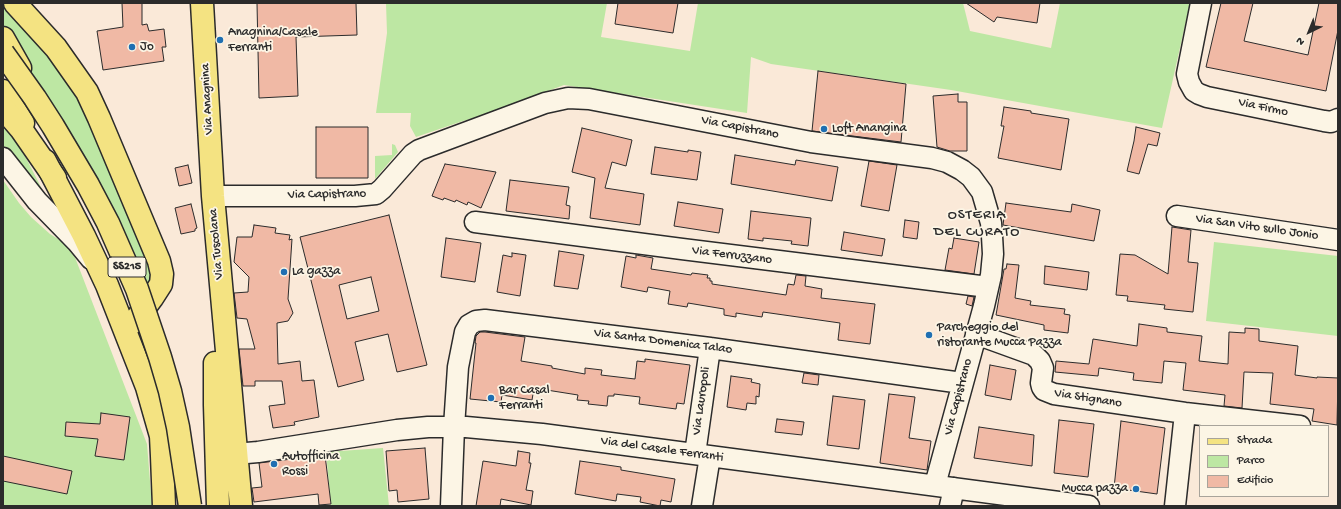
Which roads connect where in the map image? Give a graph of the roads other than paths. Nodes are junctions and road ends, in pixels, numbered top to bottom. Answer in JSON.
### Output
{"nodes":[{"id":1,"x":15,"y":3,"type":"edge"},
{"id":2,"x":202,"y":3,"type":"edge"},
{"id":3,"x":1201,"y":3,"type":"edge"},
{"id":4,"x":3,"y":38,"type":"edge"},
{"id":5,"x":3,"y":53,"type":"edge"},
{"id":6,"x":3,"y":92,"type":"edge"},
{"id":7,"x":35,"y":98,"type":"junction"},
{"id":8,"x":3,"y":108,"type":"edge"},
{"id":9,"x":1338,"y":119,"type":"edge"},
{"id":10,"x":3,"y":158,"type":"edge"},
{"id":11,"x":55,"y":178,"type":"junction"},
{"id":12,"x":213,"y":196,"type":"junction"},
{"id":13,"x":1177,"y":216,"type":"dead end"},
{"id":14,"x":475,"y":222,"type":"dead end"},
{"id":15,"x":1338,"y":240,"type":"edge"},
{"id":16,"x":100,"y":271,"type":"junction"},
{"id":17,"x":988,"y":287,"type":"junction"},
{"id":18,"x":126,"y":333,"type":"junction"},
{"id":19,"x":976,"y":334,"type":"junction"},
{"id":20,"x":710,"y":348,"type":"junction"},
{"id":21,"x":962,"y":383,"type":"junction"},
{"id":22,"x":1185,"y":413,"type":"junction"},
{"id":23,"x":1291,"y":425,"type":"edge"},
{"id":24,"x":454,"y":427,"type":"junction"},
{"id":25,"x":160,"y":436,"type":"junction"},
{"id":26,"x":235,"y":454,"type":"junction"},
{"id":27,"x":702,"y":455,"type":"junction"},
{"id":28,"x":946,"y":493,"type":"edge"},
{"id":29,"x":1008,"y":500,"type":"edge"},
{"id":30,"x":164,"y":506,"type":"edge"},
{"id":31,"x":174,"y":506,"type":"edge"},
{"id":32,"x":190,"y":506,"type":"edge"},
{"id":33,"x":218,"y":506,"type":"edge"},
{"id":34,"x":241,"y":506,"type":"edge"},
{"id":35,"x":451,"y":506,"type":"edge"},
{"id":36,"x":702,"y":506,"type":"edge"},
{"id":37,"x":1089,"y":506,"type":"edge"},
{"id":38,"x":1175,"y":506,"type":"edge"}],
"edges":[{"from":1,"to":18,"type":"main road"},
{"from":2,"to":12,"type":"main road","name":"Via Anagnina"},
{"from":3,"to":9,"type":"street","name":"Via Firmo"},
{"from":4,"to":7,"type":"main road"},
{"from":5,"to":7,"type":"main road","number":"SS215","bridge":true},
{"from":6,"to":11,"type":"main road"},
{"from":7,"to":32,"type":"main road","number":"SS215","bridge":true},
{"from":8,"to":11,"type":"main road"},
{"from":10,"to":16,"type":"street"},
{"from":11,"to":16,"type":"main road"},
{"from":12,"to":17,"type":"street","name":"Via Capistrano"},
{"from":12,"to":26,"type":"main road","name":"Via Tuscolana"},
{"from":12,"to":33,"type":"main road","name":"Via Tuscolana"},
{"from":13,"to":15,"type":"street","name":"Via San Vito sullo Jonio"},
{"from":14,"to":17,"type":"street","name":"Via Ferruzzano"},
{"from":16,"to":18,"type":"main road"},
{"from":17,"to":19,"type":"street","name":"Via Capistrano"},
{"from":18,"to":25,"type":"main road"},
{"from":19,"to":21,"type":"street","name":"Via Capistrano"},
{"from":19,"to":22,"type":"street","name":"Via Stignano"},
{"from":20,"to":21,"type":"street","name":"Via Santa Domenica Talao"},
{"from":20,"to":24,"type":"street","name":"Via Santa Domenica Talao"},
{"from":20,"to":27,"type":"street","name":"Via Lauropoli"},
{"from":21,"to":28,"type":"street","name":"Via Capistrano"},
{"from":22,"to":23,"type":"street","name":"Via Stignano"},
{"from":22,"to":38,"type":"street"},
{"from":24,"to":26,"type":"street","name":"Via del Casale Ferranti"},
{"from":24,"to":27,"type":"street","name":"Via del Casale Ferranti"},
{"from":24,"to":35,"type":"street","name":"Via Santa Domenica Talao"},
{"from":25,"to":30,"type":"main road"},
{"from":25,"to":31,"type":"main road"},
{"from":26,"to":34,"type":"main road","name":"Via Tuscolana"},
{"from":27,"to":28,"type":"street","name":"Via del Casale Ferranti"},
{"from":27,"to":36,"type":"street","name":"Via Lauropoli"},
{"from":28,"to":29,"type":"street","name":"Via del Casale Ferranti"},
{"from":29,"to":37,"type":"street","name":"Via del Casale Ferranti"}]}
